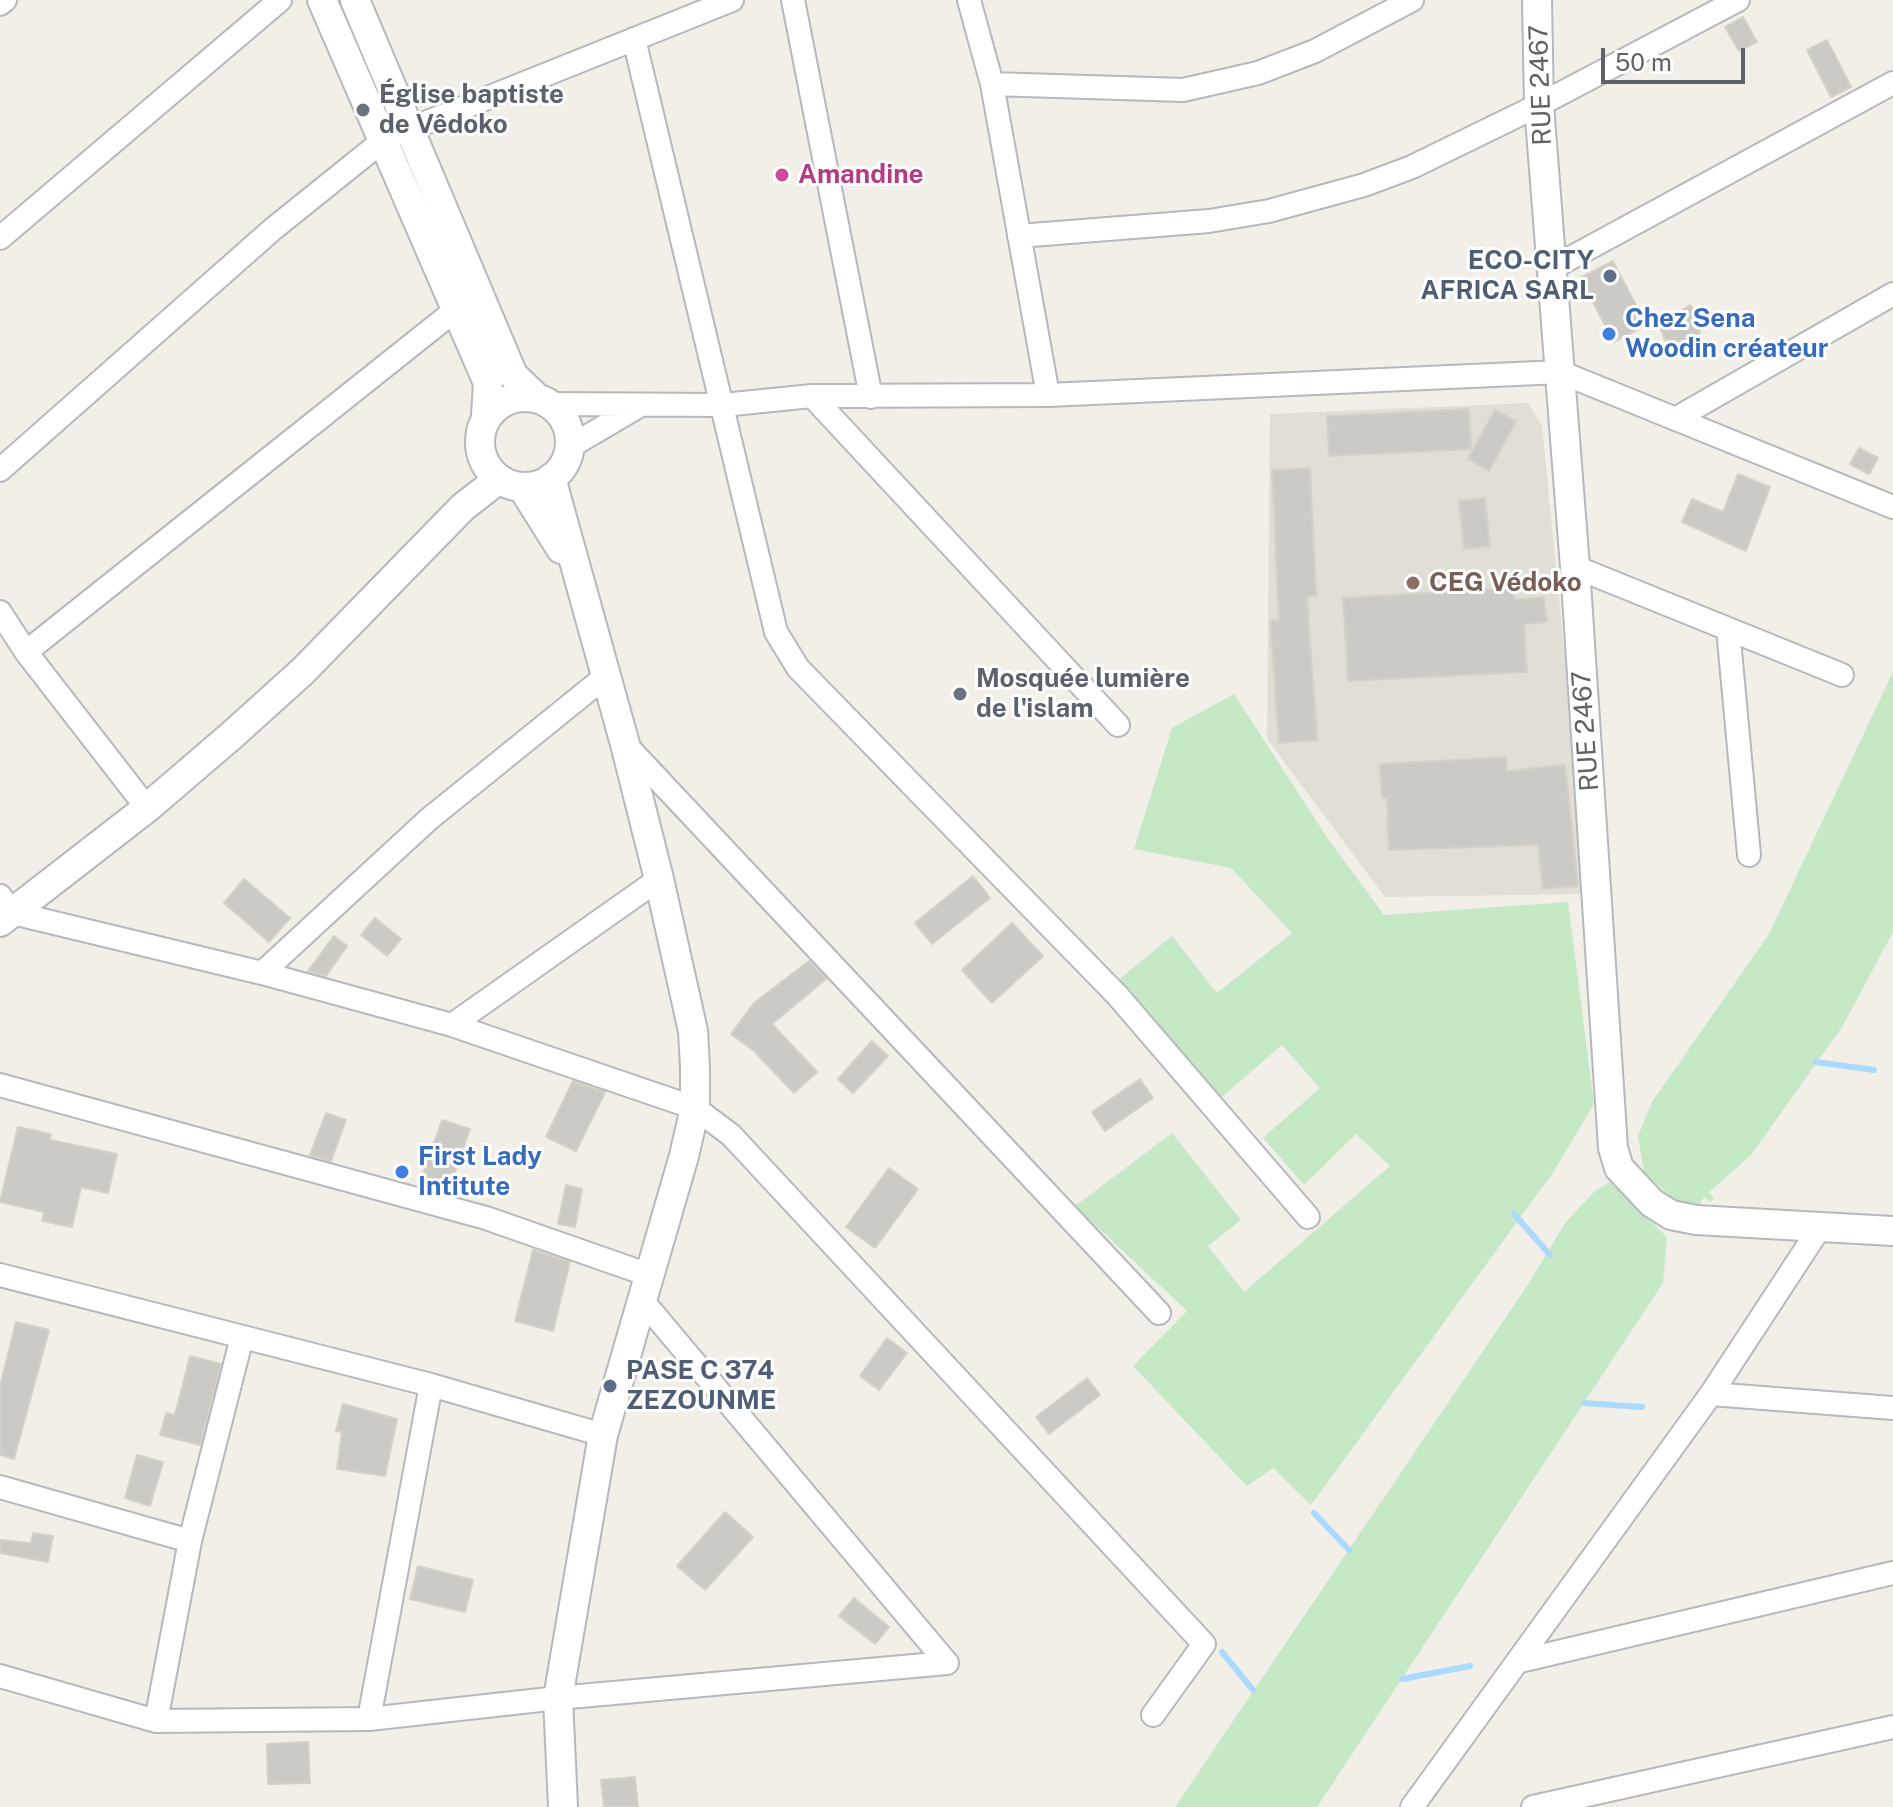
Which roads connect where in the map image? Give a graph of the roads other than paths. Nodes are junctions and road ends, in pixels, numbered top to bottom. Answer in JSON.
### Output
{"nodes":[{"id":1,"x":5,"y":0,"type":"edge"},
{"id":2,"x":280,"y":0,"type":"edge"},
{"id":3,"x":322,"y":0,"type":"edge"},
{"id":4,"x":355,"y":0,"type":"edge"},
{"id":5,"x":732,"y":0,"type":"edge"},
{"id":6,"x":793,"y":0,"type":"edge"},
{"id":7,"x":969,"y":0,"type":"edge"},
{"id":8,"x":1412,"y":0,"type":"edge"},
{"id":9,"x":1537,"y":0,"type":"edge"},
{"id":10,"x":1738,"y":0,"type":"edge"},
{"id":11,"x":0,"y":4,"type":"edge"},
{"id":12,"x":634,"y":39,"type":"junction"},
{"id":13,"x":1893,"y":83,"type":"edge"},
{"id":14,"x":992,"y":84,"type":"junction"},
{"id":15,"x":1539,"y":105,"type":"junction"},
{"id":16,"x":398,"y":134,"type":"junction"},
{"id":17,"x":1019,"y":236,"type":"junction"},
{"id":18,"x":0,"y":238,"type":"edge"},
{"id":19,"x":1554,"y":267,"type":"junction"},
{"id":20,"x":1893,"y":294,"type":"edge"},
{"id":21,"x":458,"y":308,"type":"junction"},
{"id":22,"x":1560,"y":372,"type":"junction"},
{"id":23,"x":1048,"y":395,"type":"junction"},
{"id":24,"x":812,"y":396,"type":"junction"},
{"id":25,"x":871,"y":397,"type":"junction"},
{"id":26,"x":544,"y":402,"type":"junction"},
{"id":27,"x":640,"y":405,"type":"junction"},
{"id":28,"x":723,"y":405,"type":"junction"},
{"id":29,"x":486,"y":415,"type":"junction"},
{"id":30,"x":1675,"y":419,"type":"junction"},
{"id":31,"x":571,"y":446,"type":"junction"},
{"id":32,"x":0,"y":470,"type":"edge"},
{"id":33,"x":502,"y":477,"type":"junction"},
{"id":34,"x":551,"y":478,"type":"junction"},
{"id":35,"x":1893,"y":507,"type":"edge"},
{"id":36,"x":1575,"y":567,"type":"junction"},
{"id":37,"x":574,"y":570,"type":"junction"},
{"id":38,"x":0,"y":612,"type":"edge"},
{"id":39,"x":1728,"y":629,"type":"junction"},
{"id":40,"x":26,"y":652,"type":"junction"},
{"id":41,"x":1842,"y":675,"type":"dead end"},
{"id":42,"x":606,"y":676,"type":"junction"},
{"id":43,"x":1118,"y":725,"type":"dead end"},
{"id":44,"x":625,"y":744,"type":"junction"},
{"id":45,"x":147,"y":808,"type":"junction"},
{"id":46,"x":1749,"y":855,"type":"dead end"},
{"id":47,"x":659,"y":879,"type":"junction"},
{"id":48,"x":4,"y":911,"type":"edge"},
{"id":49,"x":262,"y":973,"type":"junction"},
{"id":50,"x":452,"y":1025,"type":"junction"},
{"id":51,"x":0,"y":1085,"type":"edge"},
{"id":52,"x":695,"y":1108,"type":"junction"},
{"id":53,"x":1308,"y":1217,"type":"dead end"},
{"id":54,"x":1821,"y":1226,"type":"junction"},
{"id":55,"x":1893,"y":1231,"type":"edge"},
{"id":56,"x":0,"y":1275,"type":"edge"},
{"id":57,"x":645,"y":1288,"type":"junction"},
{"id":58,"x":1159,"y":1313,"type":"dead end"},
{"id":59,"x":242,"y":1337,"type":"junction"},
{"id":60,"x":431,"y":1385,"type":"junction"},
{"id":61,"x":1711,"y":1394,"type":"junction"},
{"id":62,"x":1893,"y":1408,"type":"edge"},
{"id":63,"x":603,"y":1435,"type":"junction"},
{"id":64,"x":0,"y":1487,"type":"edge"},
{"id":65,"x":190,"y":1541,"type":"junction"},
{"id":66,"x":1893,"y":1573,"type":"edge"},
{"id":67,"x":1520,"y":1661,"type":"junction"},
{"id":68,"x":0,"y":1676,"type":"edge"},
{"id":69,"x":558,"y":1698,"type":"junction"},
{"id":70,"x":1153,"y":1715,"type":"dead end"},
{"id":71,"x":369,"y":1719,"type":"junction"},
{"id":72,"x":156,"y":1721,"type":"junction"},
{"id":73,"x":1893,"y":1727,"type":"edge"},
{"id":74,"x":563,"y":1807,"type":"edge"},
{"id":75,"x":1412,"y":1807,"type":"edge"},
{"id":76,"x":1533,"y":1807,"type":"edge"}],
"edges":[{"from":1,"to":11,"type":"street"},
{"from":2,"to":18,"type":"street"},
{"from":3,"to":16,"type":"street"},
{"from":4,"to":16,"type":"street"},
{"from":5,"to":12,"type":"street"},
{"from":6,"to":25,"type":"street"},
{"from":7,"to":14,"type":"street"},
{"from":8,"to":14,"type":"street"},
{"from":9,"to":15,"type":"street","name":"RUE 2467"},
{"from":10,"to":15,"type":"street"},
{"from":12,"to":16,"type":"street"},
{"from":12,"to":28,"type":"street"},
{"from":13,"to":19,"type":"street"},
{"from":14,"to":17,"type":"street"},
{"from":15,"to":17,"type":"street"},
{"from":15,"to":19,"type":"street","name":"RUE 2467"},
{"from":16,"to":21,"type":"street"},
{"from":16,"to":26,"type":"street"},
{"from":16,"to":32,"type":"street"},
{"from":17,"to":23,"type":"street"},
{"from":19,"to":22,"type":"street","name":"RUE 2467"},
{"from":20,"to":30,"type":"street"},
{"from":21,"to":29,"type":"street"},
{"from":21,"to":40,"type":"street"},
{"from":22,"to":23,"type":"street"},
{"from":22,"to":30,"type":"street"},
{"from":22,"to":36,"type":"street","name":"RUE 2467"},
{"from":23,"to":25,"type":"street"},
{"from":24,"to":25,"type":"street"},
{"from":24,"to":28,"type":"street"},
{"from":24,"to":43,"type":"street"},
{"from":26,"to":27,"type":"street"},
{"from":26,"to":29,"type":"street"},
{"from":26,"to":31,"type":"street"},
{"from":27,"to":28,"type":"street"},
{"from":27,"to":31,"type":"street"},
{"from":28,"to":53,"type":"street"},
{"from":29,"to":33,"type":"street"},
{"from":30,"to":35,"type":"street"},
{"from":31,"to":34,"type":"street"},
{"from":33,"to":34,"type":"street"},
{"from":33,"to":37,"type":"street"},
{"from":33,"to":45,"type":"street"},
{"from":34,"to":37,"type":"street"},
{"from":36,"to":39,"type":"street"},
{"from":36,"to":54,"type":"street","name":"RUE 2467"},
{"from":37,"to":42,"type":"street"},
{"from":38,"to":40,"type":"street"},
{"from":39,"to":41,"type":"street"},
{"from":39,"to":46,"type":"street"},
{"from":40,"to":45,"type":"street"},
{"from":42,"to":44,"type":"street"},
{"from":42,"to":49,"type":"street"},
{"from":44,"to":47,"type":"street"},
{"from":44,"to":58,"type":"street"},
{"from":45,"to":48,"type":"street"},
{"from":47,"to":50,"type":"street"},
{"from":47,"to":52,"type":"street"},
{"from":48,"to":49,"type":"street"},
{"from":49,"to":50,"type":"street"},
{"from":50,"to":52,"type":"street"},
{"from":51,"to":57,"type":"street"},
{"from":52,"to":57,"type":"street"},
{"from":52,"to":70,"type":"street"},
{"from":54,"to":55,"type":"street","name":"RUE 2467"},
{"from":54,"to":61,"type":"street"},
{"from":56,"to":59,"type":"street"},
{"from":57,"to":63,"type":"street"},
{"from":57,"to":69,"type":"street"},
{"from":59,"to":60,"type":"street"},
{"from":59,"to":65,"type":"street"},
{"from":60,"to":63,"type":"street"},
{"from":60,"to":71,"type":"street"},
{"from":61,"to":62,"type":"street"},
{"from":61,"to":67,"type":"street"},
{"from":63,"to":69,"type":"street"},
{"from":64,"to":65,"type":"street"},
{"from":65,"to":72,"type":"street"},
{"from":66,"to":67,"type":"street"},
{"from":67,"to":75,"type":"street"},
{"from":68,"to":72,"type":"street"},
{"from":69,"to":71,"type":"street"},
{"from":69,"to":74,"type":"street"},
{"from":71,"to":72,"type":"street"},
{"from":73,"to":76,"type":"street"}]}
